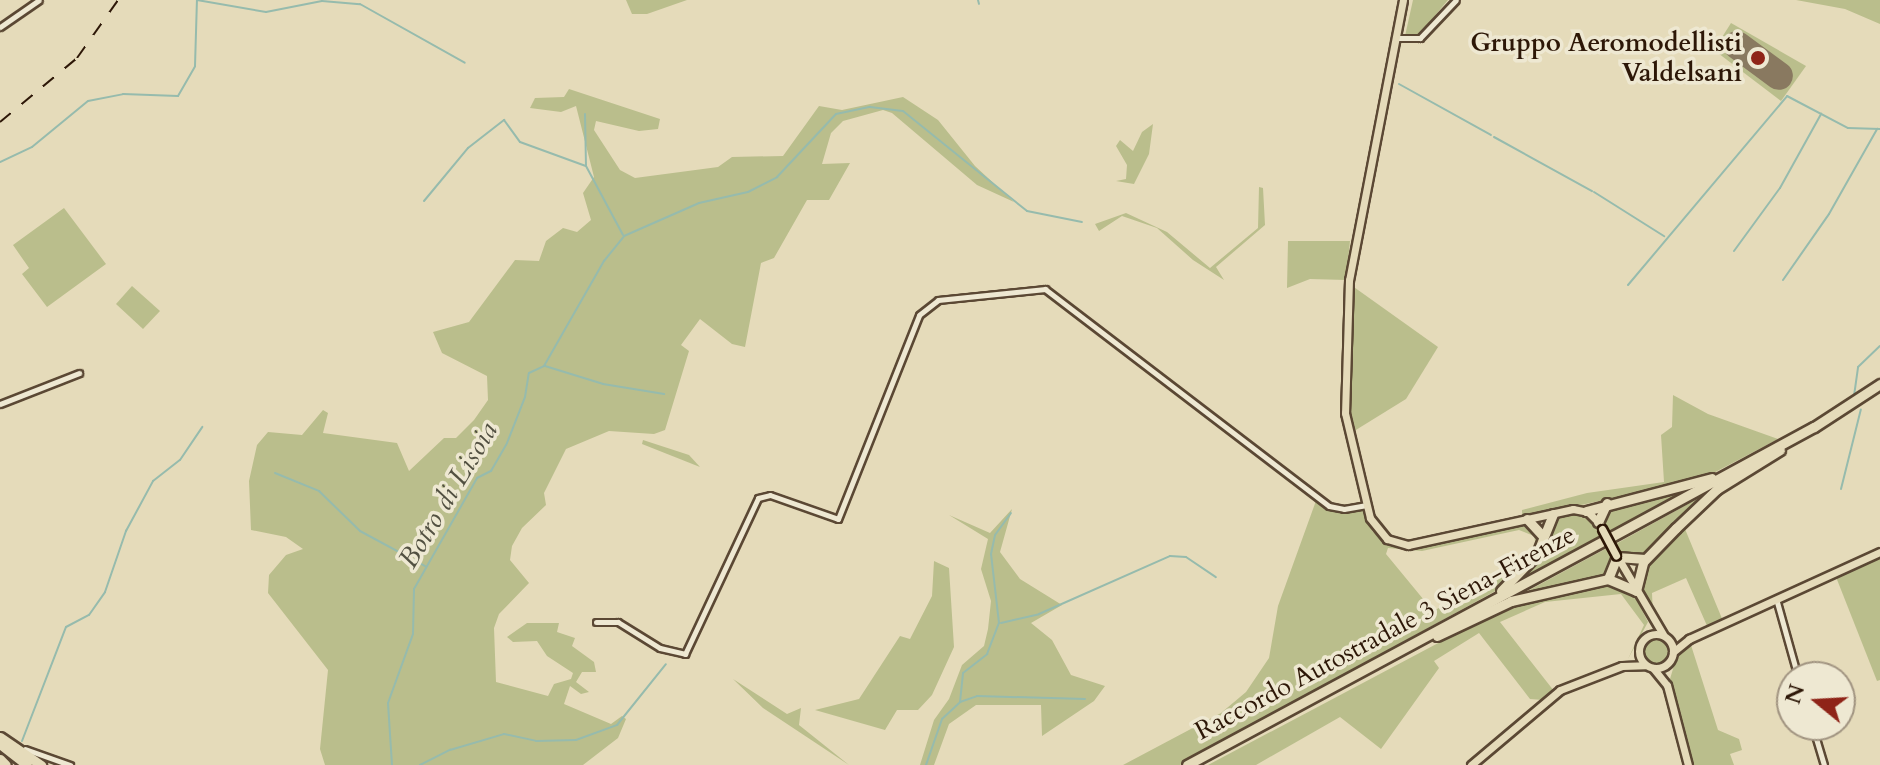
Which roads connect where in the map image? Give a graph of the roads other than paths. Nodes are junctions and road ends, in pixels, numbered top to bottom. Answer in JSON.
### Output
{"nodes":[{"id":1,"x":39,"y":0,"type":"edge"},
{"id":2,"x":1403,"y":0,"type":"edge"},
{"id":3,"x":1456,"y":0,"type":"edge"},
{"id":4,"x":0,"y":27,"type":"edge"},
{"id":5,"x":1396,"y":38,"type":"junction"},
{"id":6,"x":79,"y":373,"type":"dead end"},
{"id":7,"x":1880,"y":387,"type":"edge"},
{"id":8,"x":0,"y":404,"type":"edge"},
{"id":9,"x":1837,"y":416,"type":"junction"},
{"id":10,"x":1787,"y":441,"type":"junction"},
{"id":11,"x":1780,"y":450,"type":"junction"},
{"id":12,"x":1610,"y":501,"type":"junction"},
{"id":13,"x":1367,"y":505,"type":"junction"},
{"id":14,"x":1586,"y":511,"type":"junction"},
{"id":15,"x":1553,"y":514,"type":"junction"},
{"id":16,"x":1527,"y":519,"type":"junction"},
{"id":17,"x":1600,"y":525,"type":"junction"},
{"id":18,"x":1542,"y":535,"type":"junction"},
{"id":19,"x":1608,"y":541,"type":"junction"},
{"id":20,"x":1880,"y":552,"type":"edge"},
{"id":21,"x":1617,"y":556,"type":"junction"},
{"id":22,"x":1645,"y":559,"type":"junction"},
{"id":23,"x":1608,"y":579,"type":"junction"},
{"id":24,"x":1636,"y":591,"type":"junction"},
{"id":25,"x":1780,"y":600,"type":"junction"},
{"id":26,"x":1650,"y":617,"type":"junction"},
{"id":27,"x":596,"y":622,"type":"dead end"},
{"id":28,"x":1437,"y":633,"type":"junction"},
{"id":29,"x":1649,"y":635,"type":"junction"},
{"id":30,"x":1666,"y":638,"type":"junction"},
{"id":31,"x":1689,"y":639,"type":"junction"},
{"id":32,"x":1638,"y":651,"type":"junction"},
{"id":33,"x":1673,"y":652,"type":"junction"},
{"id":34,"x":1793,"y":661,"type":"edge"},
{"id":35,"x":1667,"y":664,"type":"junction"},
{"id":36,"x":1622,"y":666,"type":"junction"},
{"id":37,"x":1649,"y":667,"type":"junction"},
{"id":38,"x":1667,"y":685,"type":"junction"},
{"id":39,"x":0,"y":737,"type":"edge"},
{"id":40,"x":1817,"y":741,"type":"edge"},
{"id":41,"x":0,"y":744,"type":"edge"},
{"id":42,"x":25,"y":749,"type":"dead end"},
{"id":43,"x":0,"y":750,"type":"edge"},
{"id":44,"x":0,"y":759,"type":"edge"},
{"id":45,"x":6,"y":765,"type":"edge"},
{"id":46,"x":19,"y":765,"type":"edge"},
{"id":47,"x":27,"y":765,"type":"edge"},
{"id":48,"x":41,"y":765,"type":"edge"},
{"id":49,"x":70,"y":765,"type":"edge"},
{"id":50,"x":1187,"y":765,"type":"edge"},
{"id":51,"x":1197,"y":765,"type":"edge"},
{"id":52,"x":1471,"y":765,"type":"edge"},
{"id":53,"x":1688,"y":765,"type":"edge"},
{"id":54,"x":1824,"y":765,"type":"edge"}],
"edges":[{"from":1,"to":4,"type":"street"},
{"from":2,"to":5,"type":"main road"},
{"from":3,"to":5,"type":"street"},
{"from":5,"to":13,"type":"main road"},
{"from":6,"to":8,"type":"street"},
{"from":7,"to":9,"type":"highway","name":"Raccordo Autostradale 3 Siena-Firenze"},
{"from":9,"to":10,"type":"highway","name":"Raccordo Autostradale 3 Siena-Firenze"},
{"from":9,"to":11,"type":"highway","name":"Raccordo Autostradale 3 Siena-Firenze"},
{"from":10,"to":12,"type":"highway"},
{"from":10,"to":19,"type":"highway","name":"Raccordo Autostradale 3 Siena-Firenze"},
{"from":11,"to":19,"type":"highway","name":"Raccordo Autostradale 3 Siena-Firenze"},
{"from":11,"to":22,"type":"highway"},
{"from":12,"to":14,"type":"highway"},
{"from":12,"to":17,"type":"highway"},
{"from":13,"to":16,"type":"main road"},
{"from":13,"to":27,"type":"street"},
{"from":14,"to":15,"type":"main road"},
{"from":14,"to":17,"type":"main road"},
{"from":15,"to":16,"type":"main road"},
{"from":15,"to":18,"type":"highway"},
{"from":16,"to":18,"type":"highway"},
{"from":17,"to":21,"type":"main road","bridge":true},
{"from":18,"to":28,"type":"highway"},
{"from":19,"to":28,"type":"highway","name":"Raccordo Autostradale 3 Siena-Firenze"},
{"from":20,"to":25,"type":"main road"},
{"from":21,"to":22,"type":"highway"},
{"from":21,"to":23,"type":"highway"},
{"from":21,"to":24,"type":"main road"},
{"from":22,"to":24,"type":"highway"},
{"from":23,"to":24,"type":"highway"},
{"from":23,"to":28,"type":"highway"},
{"from":24,"to":26,"type":"main road"},
{"from":25,"to":31,"type":"main road"},
{"from":25,"to":34,"type":"street"},
{"from":26,"to":29,"type":"main road"},
{"from":26,"to":30,"type":"main road"},
{"from":28,"to":50,"type":"highway","name":"Raccordo Autostradale 3 Siena-Firenze"},
{"from":28,"to":51,"type":"highway","name":"Raccordo Autostradale 3 Siena-Firenze"},
{"from":29,"to":30,"type":"main road"},
{"from":29,"to":32,"type":"main road"},
{"from":30,"to":31,"type":"main road"},
{"from":30,"to":33,"type":"main road"},
{"from":31,"to":33,"type":"main road"},
{"from":32,"to":36,"type":"main road"},
{"from":32,"to":37,"type":"main road"},
{"from":33,"to":35,"type":"main road"},
{"from":35,"to":37,"type":"main road"},
{"from":35,"to":38,"type":"main road"},
{"from":36,"to":37,"type":"main road"},
{"from":36,"to":52,"type":"main road"},
{"from":37,"to":38,"type":"main road"},
{"from":38,"to":53,"type":"main road"},
{"from":39,"to":48,"type":"highway"},
{"from":40,"to":54,"type":"street"},
{"from":41,"to":47,"type":"highway"},
{"from":42,"to":49,"type":"street"},
{"from":43,"to":46,"type":"highway"},
{"from":44,"to":45,"type":"highway"}]}
